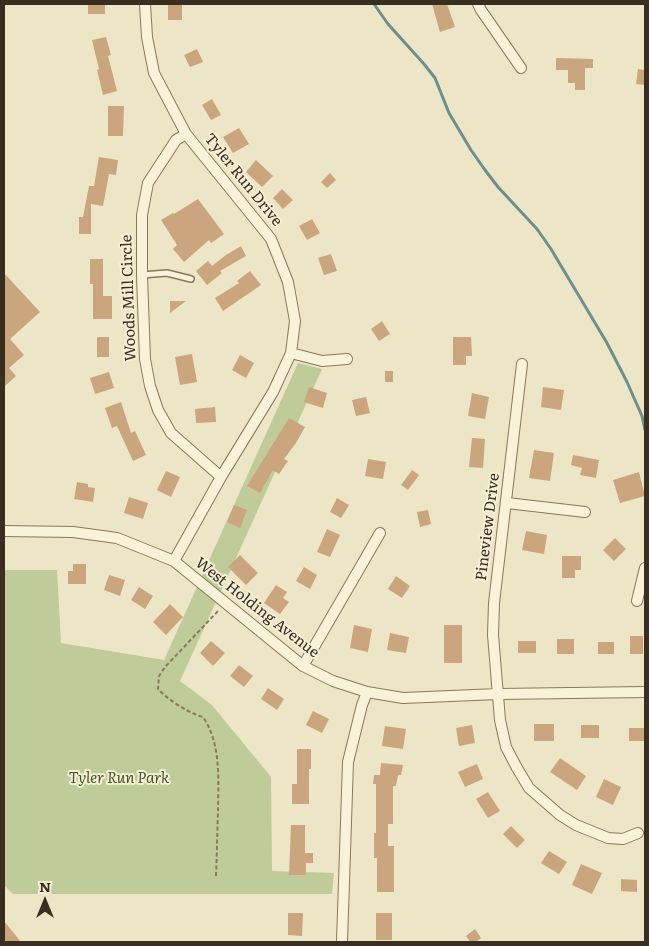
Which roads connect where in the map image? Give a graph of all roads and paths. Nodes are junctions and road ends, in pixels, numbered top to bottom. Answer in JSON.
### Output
{"nodes":[{"id":1,"x":145,"y":4,"type":"edge"},
{"id":2,"x":478,"y":4,"type":"edge"},
{"id":3,"x":521,"y":68,"type":"dead end"},
{"id":4,"x":186,"y":134,"type":"junction"},
{"id":5,"x":142,"y":275,"type":"junction"},
{"id":6,"x":191,"y":279,"type":"dead end"},
{"id":7,"x":291,"y":353,"type":"junction"},
{"id":8,"x":346,"y":359,"type":"dead end"},
{"id":9,"x":522,"y":364,"type":"dead end"},
{"id":10,"x":221,"y":477,"type":"junction"},
{"id":11,"x":507,"y":503,"type":"junction"},
{"id":12,"x":585,"y":512,"type":"dead end"},
{"id":13,"x":4,"y":531,"type":"edge"},
{"id":14,"x":380,"y":533,"type":"dead end"},
{"id":15,"x":174,"y":561,"type":"junction"},
{"id":16,"x":645,"y":568,"type":"edge"},
{"id":17,"x":637,"y":601,"type":"dead end"},
{"id":18,"x":225,"y":603,"type":"junction"},
{"id":19,"x":303,"y":666,"type":"junction"},
{"id":20,"x":367,"y":692,"type":"junction"},
{"id":21,"x":645,"y":692,"type":"edge"},
{"id":22,"x":498,"y":694,"type":"junction"},
{"id":23,"x":638,"y":833,"type":"dead end"},
{"id":24,"x":216,"y":876,"type":"dead end"},
{"id":25,"x":342,"y":942,"type":"edge"}],
"edges":[{"from":1,"to":4,"type":"street","name":"Tyler Run Drive"},
{"from":2,"to":3,"type":"street"},
{"from":4,"to":5,"type":"street","name":"Woods Mill Circle"},
{"from":4,"to":7,"type":"street","name":"Tyler Run Drive"},
{"from":5,"to":6,"type":"lane"},
{"from":5,"to":10,"type":"street","name":"Woods Mill Circle"},
{"from":7,"to":8,"type":"street"},
{"from":7,"to":10,"type":"street","name":"Tyler Run Drive"},
{"from":9,"to":11,"type":"street","name":"Pineview Drive"},
{"from":10,"to":15,"type":"street","name":"Tyler Run Drive"},
{"from":11,"to":12,"type":"street"},
{"from":11,"to":22,"type":"street","name":"Pineview Drive"},
{"from":13,"to":15,"type":"street","name":"West Holding Avenue"},
{"from":14,"to":19,"type":"street"},
{"from":15,"to":18,"type":"street","name":"West Holding Avenue"},
{"from":16,"to":17,"type":"street"},
{"from":18,"to":19,"type":"street","name":"West Holding Avenue"},
{"from":18,"to":24,"type":"path"},
{"from":19,"to":20,"type":"street","name":"West Holding Avenue"},
{"from":20,"to":22,"type":"street","name":"West Holding Avenue"},
{"from":20,"to":25,"type":"street"},
{"from":21,"to":22,"type":"street","name":"West Holding Avenue"},
{"from":22,"to":23,"type":"street","name":"Pineview Drive"}]}
